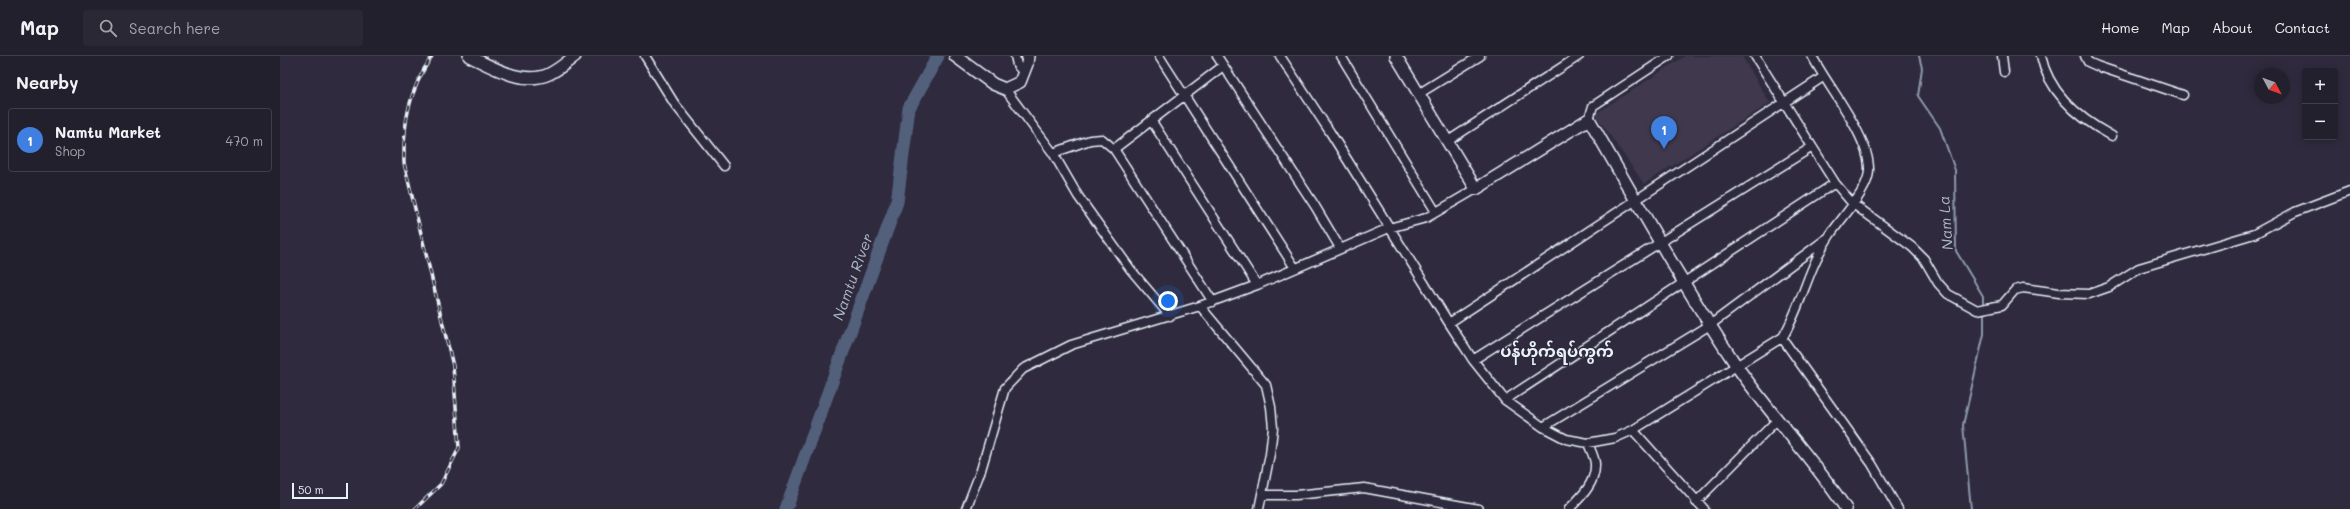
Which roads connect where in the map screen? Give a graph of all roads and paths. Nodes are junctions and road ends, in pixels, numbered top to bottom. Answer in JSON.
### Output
{"nodes":[{"id":1,"x":469,"y":56,"type":"edge"},
{"id":2,"x":575,"y":56,"type":"edge"},
{"id":3,"x":645,"y":56,"type":"edge"},
{"id":4,"x":955,"y":56,"type":"edge"},
{"id":5,"x":1015,"y":56,"type":"edge"},
{"id":6,"x":1028,"y":56,"type":"edge"},
{"id":7,"x":1159,"y":56,"type":"edge"},
{"id":8,"x":1217,"y":56,"type":"edge"},
{"id":9,"x":1280,"y":56,"type":"edge"},
{"id":10,"x":1341,"y":56,"type":"edge"},
{"id":11,"x":1396,"y":56,"type":"edge"},
{"id":12,"x":1463,"y":56,"type":"edge"},
{"id":13,"x":1480,"y":56,"type":"edge"},
{"id":14,"x":1579,"y":56,"type":"edge"},
{"id":15,"x":1669,"y":56,"type":"edge"},
{"id":16,"x":1755,"y":56,"type":"edge"},
{"id":17,"x":1812,"y":56,"type":"edge"},
{"id":18,"x":2002,"y":56,"type":"edge"},
{"id":19,"x":2041,"y":56,"type":"edge"},
{"id":20,"x":2085,"y":56,"type":"edge"},
{"id":21,"x":1658,"y":59,"type":"edge"},
{"id":22,"x":1467,"y":64,"type":"junction"},
{"id":23,"x":1223,"y":66,"type":"junction"},
{"id":24,"x":2004,"y":72,"type":"dead end"},
{"id":25,"x":1024,"y":73,"type":"junction"},
{"id":26,"x":1822,"y":77,"type":"junction"},
{"id":27,"x":1005,"y":89,"type":"junction"},
{"id":28,"x":1420,"y":93,"type":"junction"},
{"id":29,"x":1183,"y":94,"type":"junction"},
{"id":30,"x":2183,"y":94,"type":"dead end"},
{"id":31,"x":1784,"y":102,"type":"junction"},
{"id":32,"x":1589,"y":119,"type":"junction"},
{"id":33,"x":1151,"y":120,"type":"junction"},
{"id":34,"x":2112,"y":136,"type":"dead end"},
{"id":35,"x":1448,"y":140,"type":"junction"},
{"id":36,"x":1812,"y":147,"type":"junction"},
{"id":37,"x":1114,"y":149,"type":"junction"},
{"id":38,"x":1053,"y":153,"type":"junction"},
{"id":39,"x":724,"y":166,"type":"dead end"},
{"id":40,"x":1835,"y":183,"type":"junction"},
{"id":41,"x":1476,"y":189,"type":"junction"},
{"id":42,"x":2350,"y":192,"type":"edge"},
{"id":43,"x":1636,"y":200,"type":"junction"},
{"id":44,"x":1852,"y":203,"type":"junction"},
{"id":45,"x":1436,"y":212,"type":"junction"},
{"id":46,"x":1389,"y":228,"type":"junction"},
{"id":47,"x":1828,"y":237,"type":"junction"},
{"id":48,"x":1661,"y":242,"type":"junction"},
{"id":49,"x":1340,"y":248,"type":"junction"},
{"id":50,"x":1295,"y":268,"type":"junction"},
{"id":51,"x":1685,"y":282,"type":"junction"},
{"id":52,"x":1257,"y":285,"type":"junction"},
{"id":53,"x":1213,"y":302,"type":"junction"},
{"id":54,"x":1200,"y":306,"type":"junction"},
{"id":55,"x":1170,"y":316,"type":"junction"},
{"id":56,"x":1448,"y":323,"type":"junction"},
{"id":57,"x":1710,"y":325,"type":"junction"},
{"id":58,"x":1782,"y":338,"type":"junction"},
{"id":59,"x":1473,"y":360,"type":"junction"},
{"id":60,"x":1737,"y":366,"type":"junction"},
{"id":61,"x":1505,"y":400,"type":"junction"},
{"id":62,"x":1777,"y":420,"type":"junction"},
{"id":63,"x":1543,"y":427,"type":"junction"},
{"id":64,"x":1633,"y":430,"type":"junction"},
{"id":65,"x":1588,"y":443,"type":"junction"},
{"id":66,"x":1263,"y":495,"type":"junction"},
{"id":67,"x":1701,"y":507,"type":"edge"},
{"id":68,"x":966,"y":509,"type":"edge"},
{"id":69,"x":1259,"y":509,"type":"edge"},
{"id":70,"x":1479,"y":509,"type":"edge"},
{"id":71,"x":1569,"y":509,"type":"edge"},
{"id":72,"x":1846,"y":509,"type":"edge"},
{"id":73,"x":1898,"y":509,"type":"edge"}],
"edges":[{"from":1,"to":2,"type":"main road"},
{"from":3,"to":39,"type":"street"},
{"from":4,"to":27,"type":"main road"},
{"from":5,"to":25,"type":"street"},
{"from":6,"to":25,"type":"main road"},
{"from":7,"to":29,"type":"street"},
{"from":8,"to":23,"type":"street"},
{"from":9,"to":46,"type":"street"},
{"from":10,"to":45,"type":"street"},
{"from":11,"to":28,"type":"main road"},
{"from":12,"to":22,"type":"street"},
{"from":13,"to":22,"type":"street"},
{"from":14,"to":35,"type":"street"},
{"from":15,"to":21,"type":"street"},
{"from":16,"to":31,"type":"street"},
{"from":17,"to":26,"type":"street"},
{"from":18,"to":24,"type":"street"},
{"from":19,"to":34,"type":"street"},
{"from":20,"to":30,"type":"street"},
{"from":21,"to":32,"type":"street"},
{"from":22,"to":28,"type":"street"},
{"from":23,"to":29,"type":"street"},
{"from":23,"to":49,"type":"street"},
{"from":25,"to":27,"type":"main road"},
{"from":26,"to":31,"type":"street"},
{"from":26,"to":44,"type":"street"},
{"from":27,"to":38,"type":"street"},
{"from":28,"to":35,"type":"main road"},
{"from":29,"to":33,"type":"street"},
{"from":29,"to":50,"type":"street"},
{"from":31,"to":36,"type":"street"},
{"from":31,"to":43,"type":"street"},
{"from":32,"to":41,"type":"main road"},
{"from":32,"to":43,"type":"main road"},
{"from":33,"to":37,"type":"street"},
{"from":33,"to":52,"type":"street"},
{"from":35,"to":41,"type":"main road"},
{"from":36,"to":40,"type":"street"},
{"from":36,"to":48,"type":"street"},
{"from":37,"to":38,"type":"street"},
{"from":37,"to":53,"type":"street"},
{"from":38,"to":55,"type":"street"},
{"from":40,"to":44,"type":"street"},
{"from":40,"to":51,"type":"street"},
{"from":41,"to":45,"type":"street"},
{"from":42,"to":44,"type":"street"},
{"from":43,"to":48,"type":"main road"},
{"from":43,"to":56,"type":"street"},
{"from":44,"to":47,"type":"street"},
{"from":45,"to":46,"type":"street"},
{"from":46,"to":49,"type":"street"},
{"from":46,"to":56,"type":"street"},
{"from":47,"to":57,"type":"street"},
{"from":47,"to":58,"type":"street"},
{"from":48,"to":51,"type":"main road"},
{"from":48,"to":59,"type":"street"},
{"from":49,"to":50,"type":"street"},
{"from":50,"to":52,"type":"street"},
{"from":51,"to":57,"type":"main road"},
{"from":51,"to":61,"type":"street"},
{"from":52,"to":53,"type":"street"},
{"from":53,"to":54,"type":"street"},
{"from":54,"to":55,"type":"street"},
{"from":54,"to":66,"type":"street"},
{"from":55,"to":68,"type":"street"},
{"from":56,"to":59,"type":"street"},
{"from":57,"to":60,"type":"main road"},
{"from":57,"to":63,"type":"street"},
{"from":58,"to":60,"type":"street"},
{"from":58,"to":73,"type":"street"},
{"from":59,"to":61,"type":"street"},
{"from":60,"to":62,"type":"main road"},
{"from":60,"to":64,"type":"street"},
{"from":61,"to":63,"type":"street"},
{"from":62,"to":67,"type":"street"},
{"from":62,"to":72,"type":"main road"},
{"from":63,"to":65,"type":"street"},
{"from":64,"to":65,"type":"street"},
{"from":64,"to":67,"type":"street"},
{"from":65,"to":71,"type":"street"},
{"from":66,"to":69,"type":"street"},
{"from":66,"to":70,"type":"street"}]}
